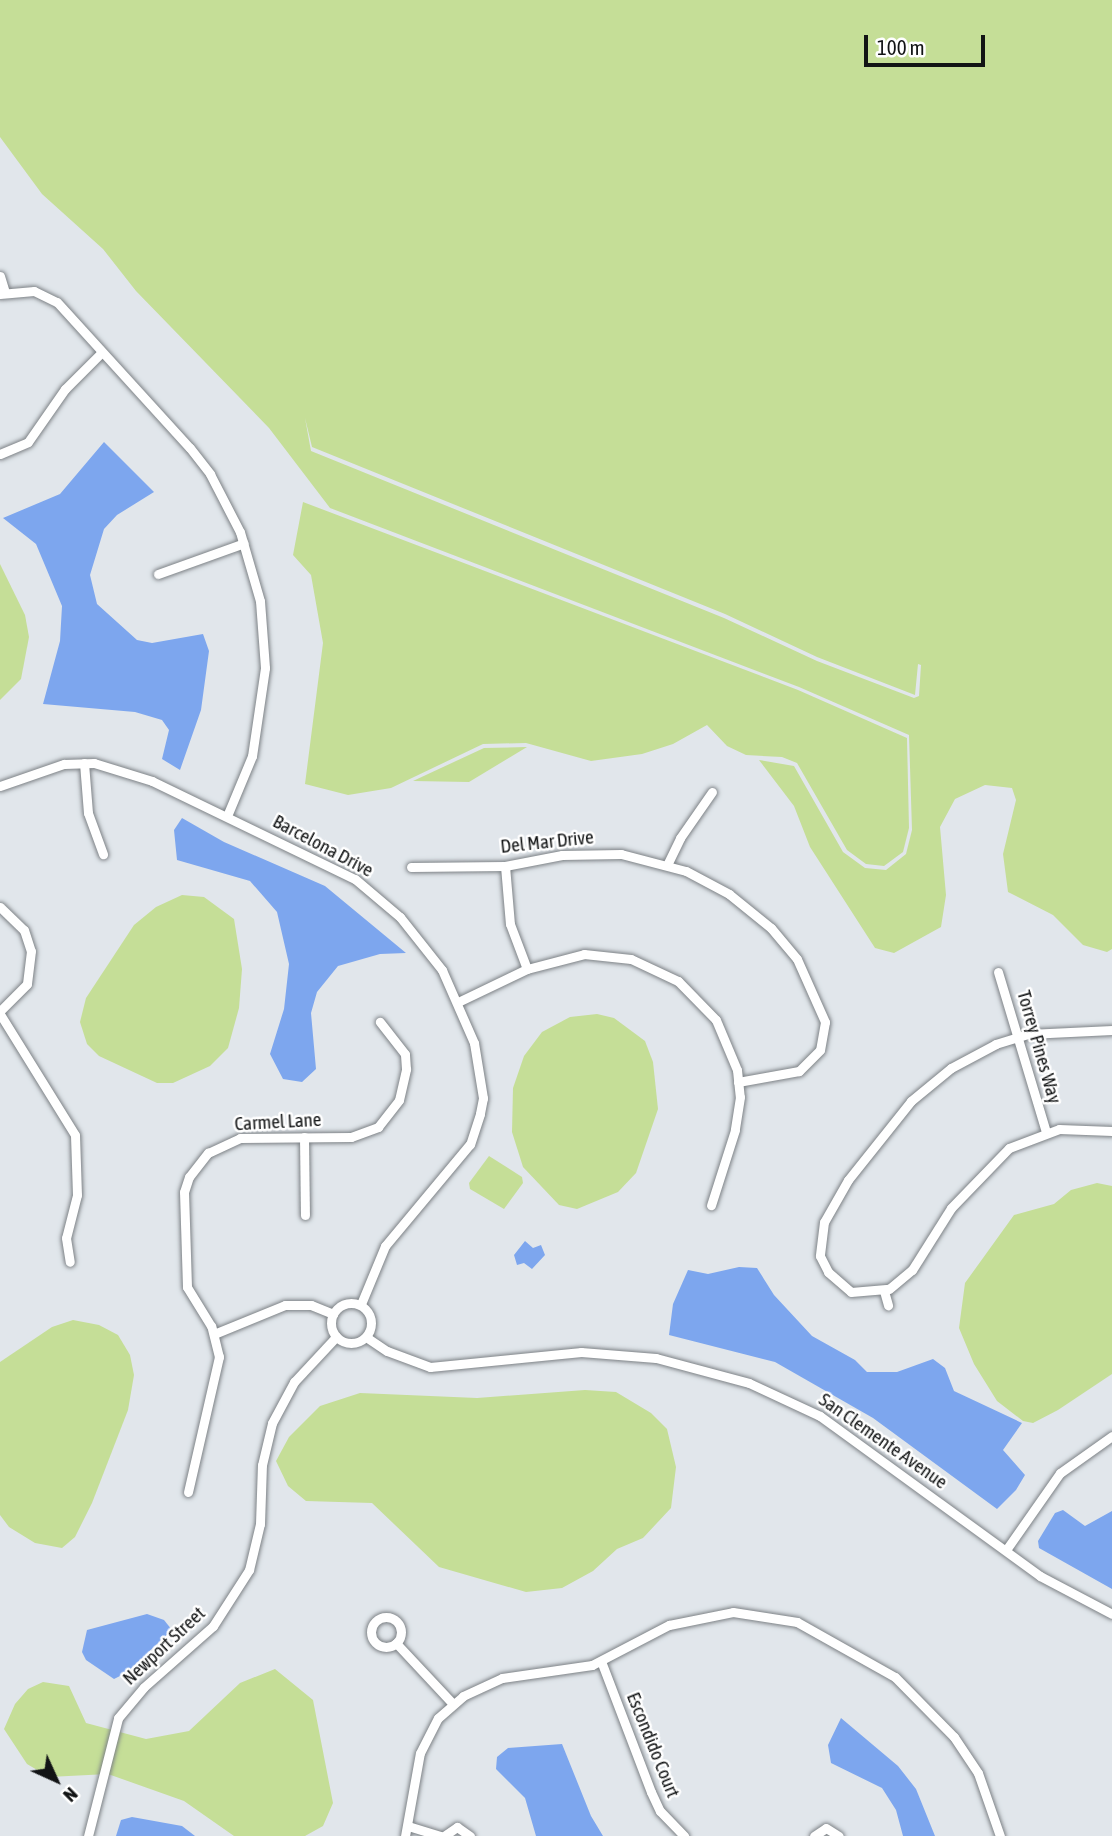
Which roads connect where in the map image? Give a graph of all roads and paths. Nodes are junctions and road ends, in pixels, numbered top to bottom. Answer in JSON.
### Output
{"nodes":[{"id":1,"x":0,"y":276,"type":"edge"},
{"id":2,"x":3,"y":293,"type":"edge"},
{"id":3,"x":100,"y":354,"type":"junction"},
{"id":4,"x":0,"y":454,"type":"edge"},
{"id":5,"x":244,"y":543,"type":"junction"},
{"id":6,"x":158,"y":574,"type":"dead end"},
{"id":7,"x":84,"y":763,"type":"junction"},
{"id":8,"x":0,"y":786,"type":"edge"},
{"id":9,"x":712,"y":792,"type":"dead end"},
{"id":10,"x":228,"y":817,"type":"junction"},
{"id":11,"x":103,"y":854,"type":"dead end"},
{"id":12,"x":505,"y":866,"type":"junction"},
{"id":13,"x":667,"y":866,"type":"junction"},
{"id":14,"x":411,"y":867,"type":"dead end"},
{"id":15,"x":0,"y":907,"type":"edge"},
{"id":16,"x":527,"y":969,"type":"junction"},
{"id":17,"x":998,"y":972,"type":"dead end"},
{"id":18,"x":457,"y":1002,"type":"junction"},
{"id":19,"x":0,"y":1013,"type":"edge"},
{"id":20,"x":380,"y":1022,"type":"dead end"},
{"id":21,"x":1112,"y":1030,"type":"edge"},
{"id":22,"x":1017,"y":1037,"type":"junction"},
{"id":23,"x":738,"y":1082,"type":"junction"},
{"id":24,"x":1045,"y":1132,"type":"junction"},
{"id":25,"x":1112,"y":1132,"type":"edge"},
{"id":26,"x":304,"y":1137,"type":"junction"},
{"id":27,"x":710,"y":1205,"type":"dead end"},
{"id":28,"x":304,"y":1215,"type":"dead end"},
{"id":29,"x":70,"y":1262,"type":"dead end"},
{"id":30,"x":884,"y":1291,"type":"junction"},
{"id":31,"x":361,"y":1304,"type":"junction"},
{"id":32,"x":888,"y":1305,"type":"dead end"},
{"id":33,"x":332,"y":1314,"type":"junction"},
{"id":34,"x":214,"y":1334,"type":"junction"},
{"id":35,"x":336,"y":1337,"type":"junction"},
{"id":36,"x":366,"y":1337,"type":"junction"},
{"id":37,"x":1112,"y":1436,"type":"edge"},
{"id":38,"x":188,"y":1492,"type":"dead end"},
{"id":39,"x":1006,"y":1550,"type":"junction"},
{"id":40,"x":1112,"y":1614,"type":"edge"},
{"id":41,"x":396,"y":1643,"type":"dead end"},
{"id":42,"x":601,"y":1661,"type":"junction"},
{"id":43,"x":453,"y":1704,"type":"junction"},
{"id":44,"x":406,"y":1831,"type":"edge"},
{"id":45,"x":88,"y":1836,"type":"edge"},
{"id":46,"x":442,"y":1836,"type":"edge"},
{"id":47,"x":470,"y":1836,"type":"edge"},
{"id":48,"x":684,"y":1836,"type":"edge"},
{"id":49,"x":814,"y":1836,"type":"edge"},
{"id":50,"x":839,"y":1836,"type":"edge"},
{"id":51,"x":1000,"y":1836,"type":"edge"}],
"edges":[{"from":1,"to":2,"type":"street"},
{"from":2,"to":3,"type":"street"},
{"from":3,"to":4,"type":"street"},
{"from":3,"to":5,"type":"street"},
{"from":5,"to":6,"type":"street"},
{"from":5,"to":10,"type":"street"},
{"from":7,"to":8,"type":"street","name":"Barcelona Drive"},
{"from":7,"to":10,"type":"street","name":"Barcelona Drive"},
{"from":7,"to":11,"type":"street"},
{"from":9,"to":13,"type":"street"},
{"from":10,"to":18,"type":"street","name":"Barcelona Drive"},
{"from":12,"to":13,"type":"street","name":"Del Mar Drive"},
{"from":12,"to":14,"type":"street","name":"Del Mar Drive"},
{"from":12,"to":16,"type":"street"},
{"from":13,"to":23,"type":"street","name":"Del Mar Drive"},
{"from":15,"to":19,"type":"street"},
{"from":16,"to":18,"type":"street"},
{"from":16,"to":23,"type":"street"},
{"from":17,"to":22,"type":"street","name":"Torrey Pines Way"},
{"from":18,"to":31,"type":"street","name":"Barcelona Drive"},
{"from":19,"to":29,"type":"street"},
{"from":20,"to":26,"type":"street","name":"Carmel Lane"},
{"from":21,"to":22,"type":"street"},
{"from":22,"to":24,"type":"street","name":"Torrey Pines Way"},
{"from":22,"to":30,"type":"street"},
{"from":23,"to":27,"type":"street"},
{"from":24,"to":25,"type":"street"},
{"from":24,"to":30,"type":"street"},
{"from":26,"to":28,"type":"street"},
{"from":26,"to":34,"type":"street","name":"Carmel Lane"},
{"from":30,"to":32,"type":"street"},
{"from":31,"to":33,"type":"street"},
{"from":31,"to":36,"type":"street"},
{"from":33,"to":34,"type":"street"},
{"from":33,"to":35,"type":"street"},
{"from":34,"to":38,"type":"street","name":"Carmel Lane"},
{"from":35,"to":36,"type":"street"},
{"from":35,"to":45,"type":"street","name":"Newport Street"},
{"from":36,"to":39,"type":"street","name":"San Clemente Avenue"},
{"from":37,"to":39,"type":"street"},
{"from":39,"to":40,"type":"street","name":"San Clemente Avenue"},
{"from":41,"to":43,"type":"street"},
{"from":42,"to":43,"type":"street"},
{"from":42,"to":48,"type":"street","name":"Escondido Court"},
{"from":42,"to":51,"type":"street"},
{"from":43,"to":44,"type":"street"},
{"from":44,"to":46,"type":"street"},
{"from":46,"to":47,"type":"street"},
{"from":49,"to":50,"type":"street"}]}
